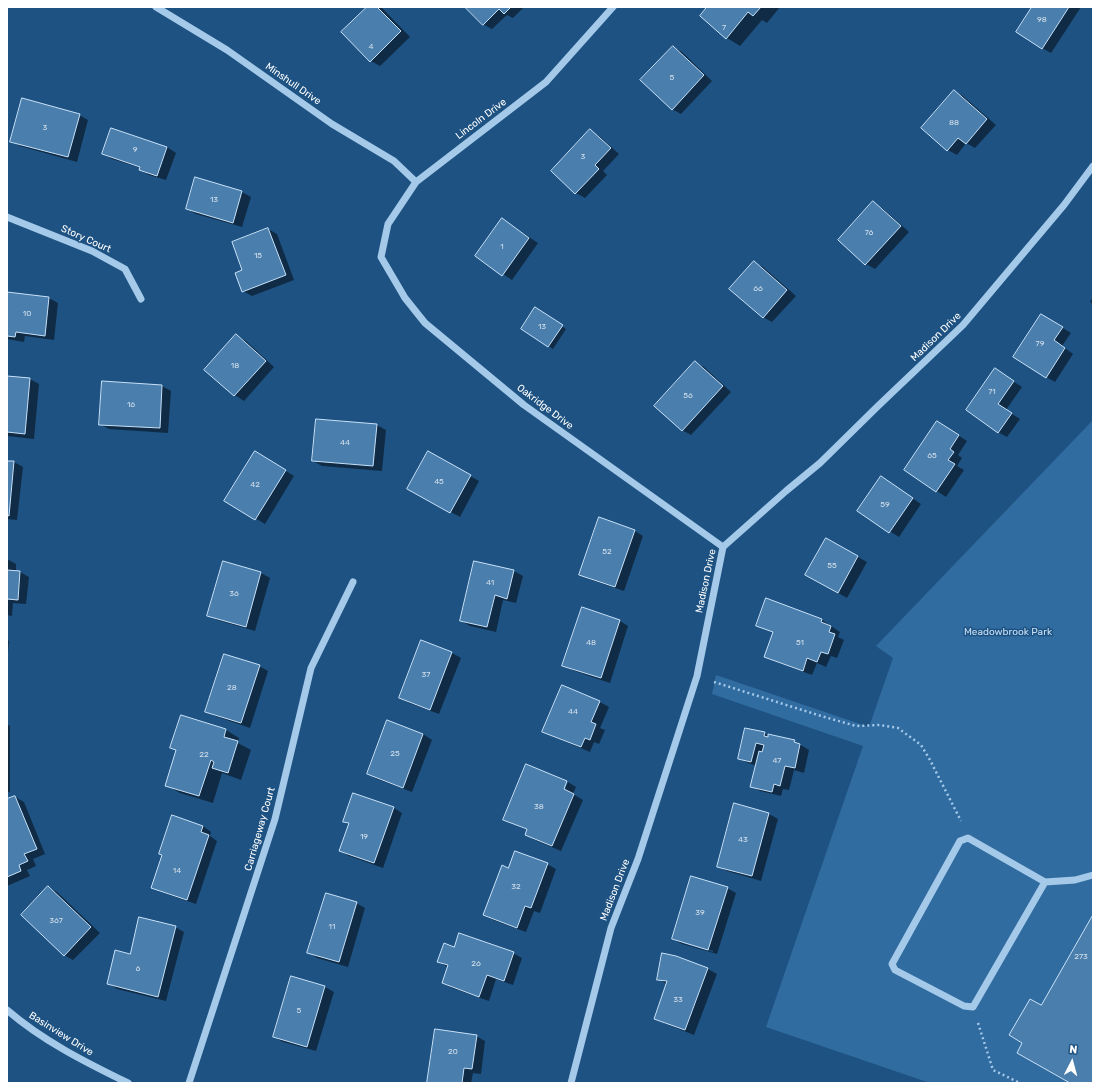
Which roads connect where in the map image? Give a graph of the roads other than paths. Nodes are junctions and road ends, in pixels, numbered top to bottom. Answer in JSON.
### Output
{"nodes":[{"id":1,"x":156,"y":7,"type":"edge"},
{"id":2,"x":613,"y":7,"type":"edge"},
{"id":3,"x":1093,"y":166,"type":"edge"},
{"id":4,"x":416,"y":182,"type":"junction"},
{"id":5,"x":7,"y":217,"type":"edge"},
{"id":6,"x":381,"y":257,"type":"joint"},
{"id":7,"x":141,"y":299,"type":"dead end"},
{"id":8,"x":723,"y":547,"type":"junction"},
{"id":9,"x":353,"y":582,"type":"dead end"},
{"id":10,"x":1093,"y":875,"type":"edge"},
{"id":11,"x":1045,"y":882,"type":"junction"},
{"id":12,"x":7,"y":1010,"type":"edge"},
{"id":13,"x":128,"y":1083,"type":"edge"},
{"id":14,"x":189,"y":1083,"type":"edge"},
{"id":15,"x":571,"y":1083,"type":"edge"}],
"edges":[{"from":1,"to":4,"type":"street","name":"Minshull Drive"},
{"from":2,"to":4,"type":"street","name":"Lincoln Drive"},
{"from":3,"to":8,"type":"street","name":"Madison Drive"},
{"from":4,"to":6,"type":"street","name":"Lincoln Drive"},
{"from":5,"to":7,"type":"street","name":"Story Court"},
{"from":6,"to":8,"type":"street","name":"Oakridge Drive"},
{"from":8,"to":15,"type":"street","name":"Madison Drive"},
{"from":9,"to":14,"type":"street","name":"Carriageway Court"},
{"from":10,"to":11,"type":"street"},
{"from":11,"to":11,"type":"street"},
{"from":12,"to":13,"type":"street","name":"Basinview Drive"}]}
